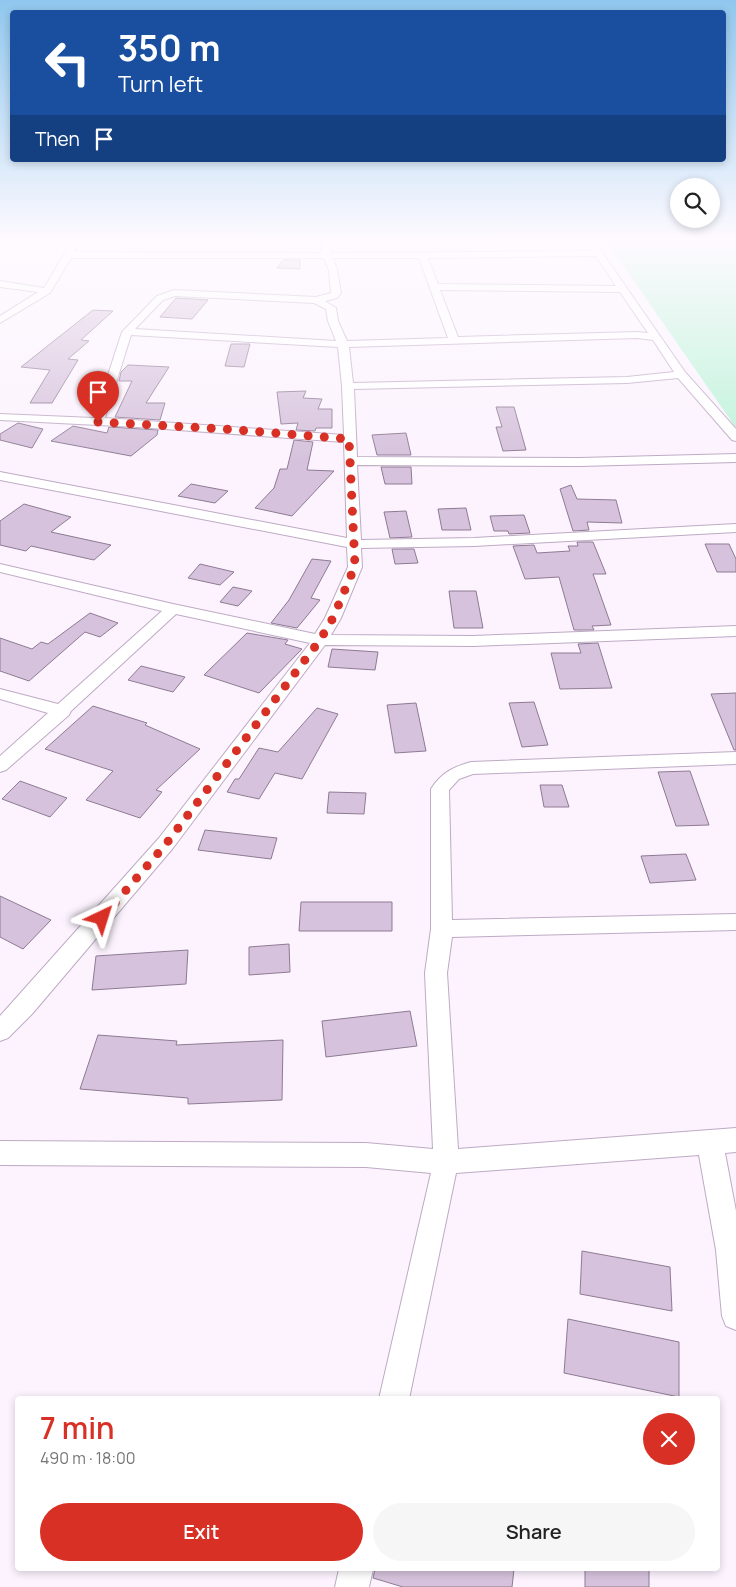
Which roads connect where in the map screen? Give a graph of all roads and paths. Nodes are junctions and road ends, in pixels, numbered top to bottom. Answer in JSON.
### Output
{"nodes":[{"id":1,"x":13,"y":312,"type":"edge"},
{"id":2,"x":146,"y":312,"type":"edge"},
{"id":3,"x":333,"y":312,"type":"edge"},
{"id":4,"x":443,"y":312,"type":"edge"},
{"id":5,"x":637,"y":312,"type":"edge"},
{"id":6,"x":0,"y":320,"type":"edge"},
{"id":7,"x":127,"y":332,"type":"junction"},
{"id":8,"x":654,"y":337,"type":"junction"},
{"id":9,"x":454,"y":341,"type":"junction"},
{"id":10,"x":343,"y":344,"type":"junction"},
{"id":11,"x":681,"y":374,"type":"junction"},
{"id":12,"x":348,"y":386,"type":"junction"},
{"id":13,"x":0,"y":417,"type":"edge"},
{"id":14,"x":98,"y":422,"type":"junction"},
{"id":15,"x":736,"y":437,"type":"edge"},
{"id":16,"x":349,"y":439,"type":"junction"},
{"id":17,"x":736,"y":458,"type":"edge"},
{"id":18,"x":350,"y":461,"type":"junction"},
{"id":19,"x":0,"y":476,"type":"edge"},
{"id":20,"x":736,"y":528,"type":"edge"},
{"id":21,"x":354,"y":544,"type":"junction"},
{"id":22,"x":0,"y":568,"type":"edge"},
{"id":23,"x":173,"y":610,"type":"junction"},
{"id":24,"x":736,"y":631,"type":"edge"},
{"id":25,"x":320,"y":640,"type":"junction"},
{"id":26,"x":0,"y":694,"type":"edge"},
{"id":27,"x":62,"y":710,"type":"junction"},
{"id":28,"x":736,"y":758,"type":"edge"},
{"id":29,"x":0,"y":766,"type":"edge"},
{"id":30,"x":736,"y":922,"type":"edge"},
{"id":31,"x":442,"y":929,"type":"junction"},
{"id":32,"x":0,"y":1031,"type":"edge"},
{"id":33,"x":723,"y":1142,"type":"edge"},
{"id":34,"x":0,"y":1153,"type":"edge"},
{"id":35,"x":446,"y":1162,"type":"junction"},
{"id":36,"x":736,"y":1316,"type":"edge"},
{"id":37,"x":395,"y":1396,"type":"edge"},
{"id":38,"x":356,"y":1571,"type":"edge"},
{"id":39,"x":352,"y":1587,"type":"edge"}],
"edges":[{"from":1,"to":6,"type":"street"},
{"from":2,"to":7,"type":"street"},
{"from":3,"to":10,"type":"street"},
{"from":4,"to":9,"type":"street"},
{"from":5,"to":8,"type":"street"},
{"from":7,"to":10,"type":"street"},
{"from":7,"to":14,"type":"street"},
{"from":8,"to":9,"type":"street"},
{"from":8,"to":11,"type":"street"},
{"from":9,"to":10,"type":"street"},
{"from":10,"to":12,"type":"street"},
{"from":11,"to":12,"type":"street"},
{"from":11,"to":15,"type":"street"},
{"from":12,"to":16,"type":"street"},
{"from":13,"to":14,"type":"street"},
{"from":14,"to":16,"type":"street"},
{"from":16,"to":18,"type":"street"},
{"from":17,"to":18,"type":"street"},
{"from":18,"to":21,"type":"street"},
{"from":19,"to":21,"type":"street"},
{"from":20,"to":21,"type":"street"},
{"from":21,"to":25,"type":"street"},
{"from":22,"to":23,"type":"street"},
{"from":23,"to":25,"type":"street"},
{"from":23,"to":27,"type":"street"},
{"from":24,"to":25,"type":"street"},
{"from":25,"to":32,"type":"street"},
{"from":26,"to":27,"type":"street"},
{"from":27,"to":29,"type":"street"},
{"from":28,"to":31,"type":"street"},
{"from":30,"to":31,"type":"street"},
{"from":31,"to":35,"type":"street"},
{"from":33,"to":35,"type":"street"},
{"from":33,"to":36,"type":"street"},
{"from":34,"to":35,"type":"street"},
{"from":35,"to":37,"type":"street"},
{"from":38,"to":39,"type":"street"}]}
